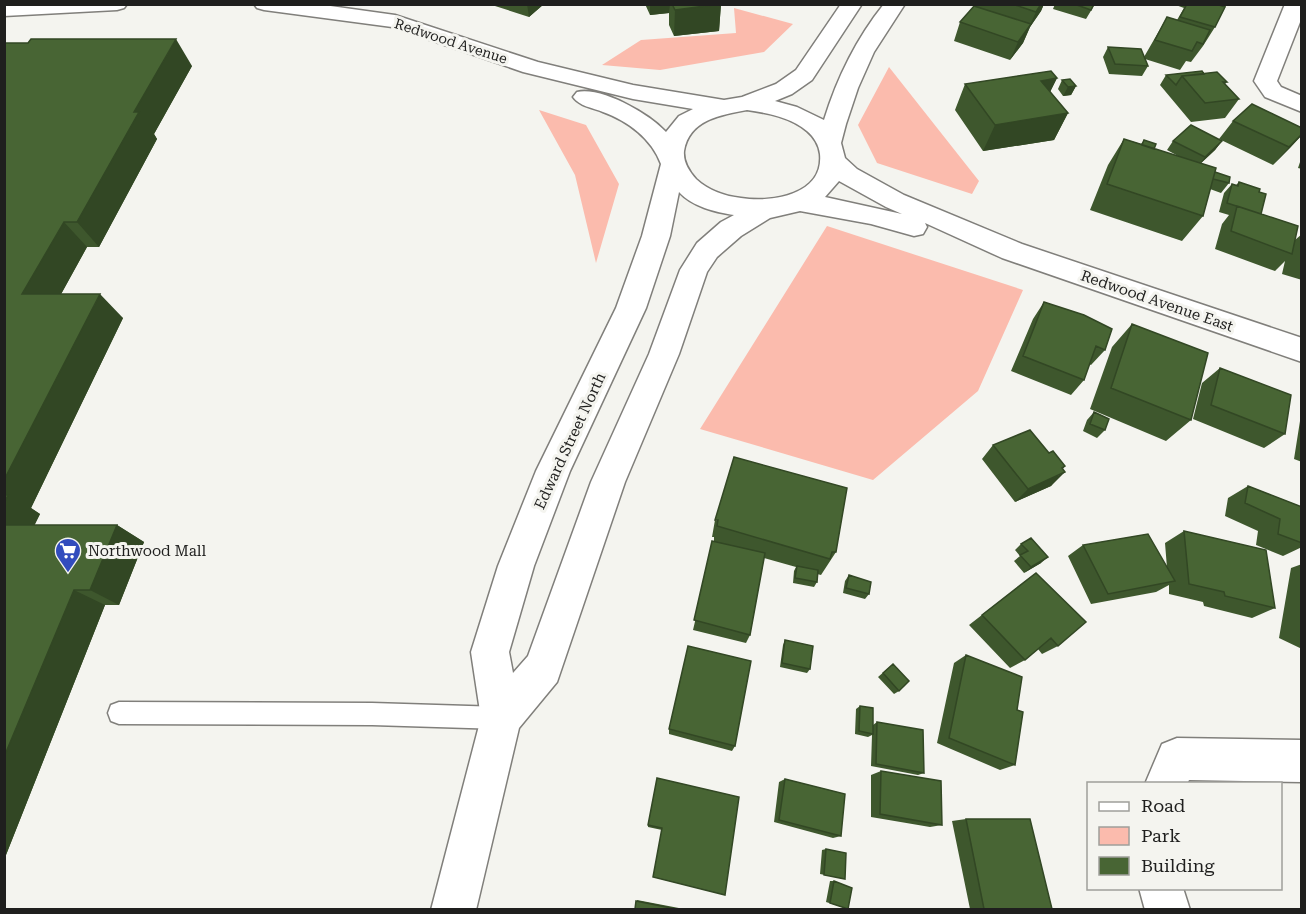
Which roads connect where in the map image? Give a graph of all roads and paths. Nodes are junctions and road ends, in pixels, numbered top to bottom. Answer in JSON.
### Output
{"nodes":[{"id":1,"x":117,"y":4,"type":"edge"},
{"id":2,"x":264,"y":4,"type":"edge"},
{"id":3,"x":852,"y":4,"type":"edge"},
{"id":4,"x":895,"y":4,"type":"edge"},
{"id":5,"x":1296,"y":4,"type":"edge"},
{"id":6,"x":4,"y":10,"type":"edge"},
{"id":7,"x":531,"y":67,"type":"junction"},
{"id":8,"x":747,"y":103,"type":"junction"},
{"id":9,"x":1302,"y":105,"type":"edge"},
{"id":10,"x":720,"y":106,"type":"junction"},
{"id":11,"x":831,"y":152,"type":"junction"},
{"id":12,"x":671,"y":159,"type":"junction"},
{"id":13,"x":798,"y":202,"type":"junction"},
{"id":14,"x":765,"y":210,"type":"junction"},
{"id":15,"x":1012,"y":251,"type":"junction"},
{"id":16,"x":1302,"y":350,"type":"edge"},
{"id":17,"x":119,"y":713,"type":"dead end"},
{"id":18,"x":501,"y":718,"type":"junction"},
{"id":19,"x":1302,"y":761,"type":"edge"},
{"id":20,"x":1166,"y":782,"type":"edge"},
{"id":21,"x":1162,"y":890,"type":"edge"},
{"id":22,"x":453,"y":909,"type":"edge"},
{"id":23,"x":1168,"y":909,"type":"edge"}],
"edges":[{"from":1,"to":6,"type":"main road"},
{"from":2,"to":7,"type":"main road","name":"Redwood Avenue"},
{"from":3,"to":8,"type":"main road"},
{"from":4,"to":11,"type":"main road"},
{"from":5,"to":9,"type":"main road"},
{"from":7,"to":10,"type":"main road","name":"Redwood Avenue"},
{"from":7,"to":12,"type":"main road","name":"Redwood Avenue"},
{"from":8,"to":10,"type":"main road"},
{"from":8,"to":11,"type":"main road"},
{"from":10,"to":12,"type":"main road"},
{"from":11,"to":13,"type":"main road"},
{"from":11,"to":15,"type":"main road","name":"Redwood Avenue East"},
{"from":12,"to":14,"type":"main road"},
{"from":12,"to":18,"type":"main road","name":"Edward Street North"},
{"from":13,"to":14,"type":"main road"},
{"from":13,"to":15,"type":"main road","name":"Redwood Avenue East"},
{"from":14,"to":18,"type":"main road","name":"Edward Street North"},
{"from":15,"to":16,"type":"main road","name":"Redwood Avenue East"},
{"from":17,"to":18,"type":"lane"},
{"from":18,"to":22,"type":"main road","name":"Edward Street North"},
{"from":19,"to":20,"type":"main road"},
{"from":21,"to":23,"type":"main road"}]}
